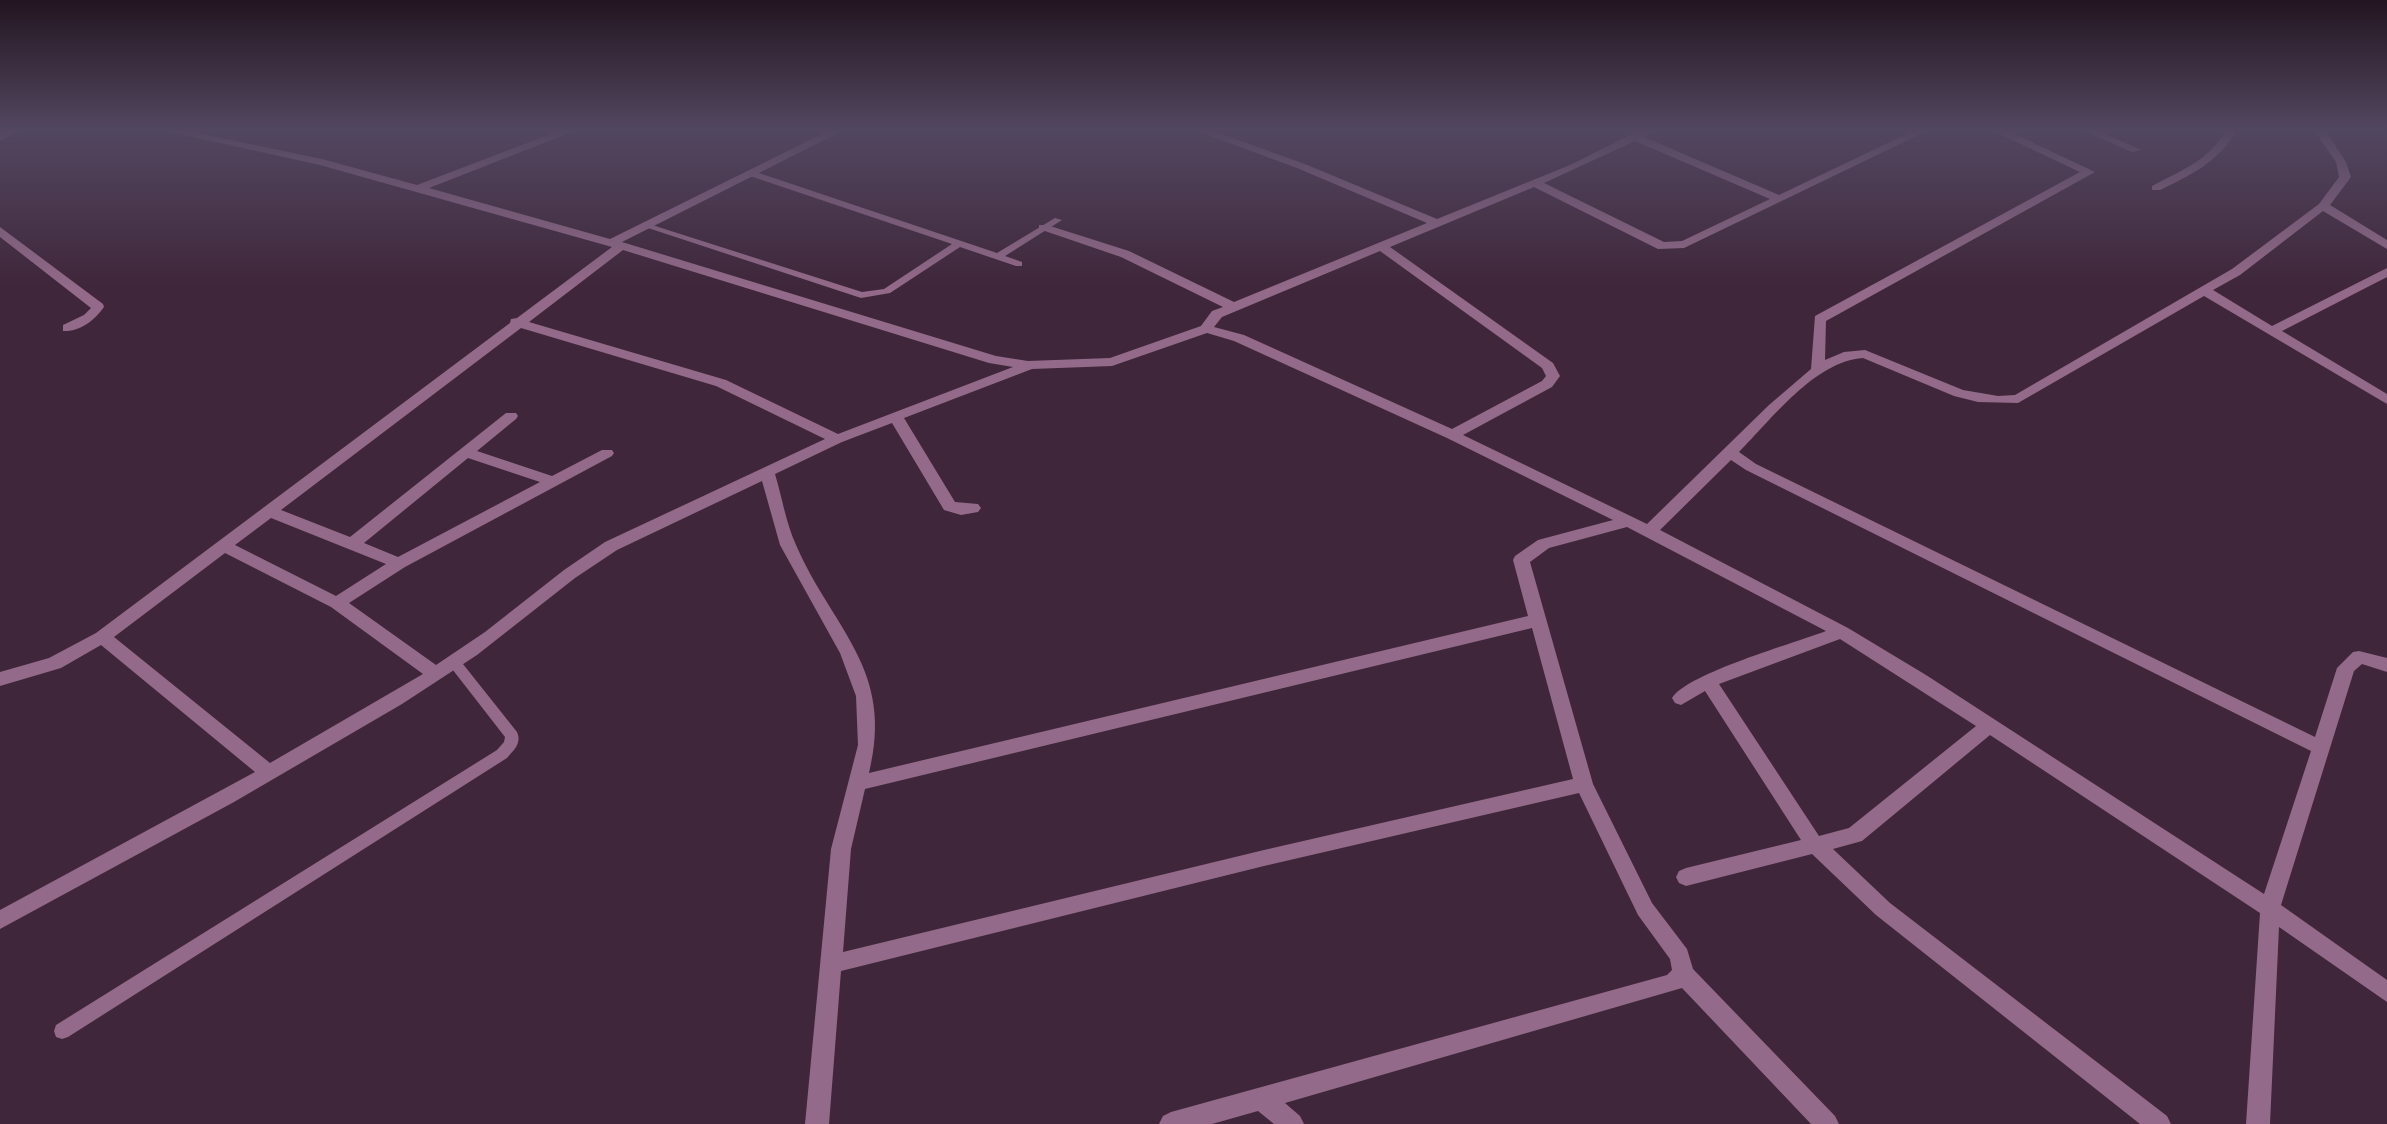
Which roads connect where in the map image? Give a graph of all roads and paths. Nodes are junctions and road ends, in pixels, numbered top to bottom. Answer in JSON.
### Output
{"nodes":[{"id":1,"x":394,"y":182,"type":"edge"},
{"id":2,"x":434,"y":182,"type":"edge"},
{"id":3,"x":731,"y":182,"type":"edge"},
{"id":4,"x":778,"y":182,"type":"edge"},
{"id":5,"x":1340,"y":182,"type":"edge"},
{"id":6,"x":1741,"y":182,"type":"edge"},
{"id":7,"x":1815,"y":182,"type":"edge"},
{"id":8,"x":2070,"y":182,"type":"edge"},
{"id":9,"x":2166,"y":182,"type":"edge"},
{"id":10,"x":2341,"y":182,"type":"edge"},
{"id":11,"x":1534,"y":183,"type":"joint"},
{"id":12,"x":2156,"y":188,"type":"dead end"},
{"id":13,"x":417,"y":189,"type":"junction"},
{"id":14,"x":1780,"y":199,"type":"junction"},
{"id":15,"x":2323,"y":206,"type":"junction"},
{"id":16,"x":1058,"y":220,"type":"dead end"},
{"id":17,"x":1436,"y":223,"type":"junction"},
{"id":18,"x":646,"y":226,"type":"junction"},
{"id":19,"x":1043,"y":227,"type":"junction"},
{"id":20,"x":0,"y":231,"type":"edge"},
{"id":21,"x":616,"y":244,"type":"junction"},
{"id":22,"x":959,"y":244,"type":"junction"},
{"id":23,"x":2387,"y":245,"type":"edge"},
{"id":24,"x":1382,"y":247,"type":"junction"},
{"id":25,"x":997,"y":257,"type":"junction"},
{"id":26,"x":1019,"y":264,"type":"dead end"},
{"id":27,"x":2387,"y":272,"type":"edge"},
{"id":28,"x":2204,"y":290,"type":"junction"},
{"id":29,"x":1236,"y":308,"type":"junction"},
{"id":30,"x":516,"y":322,"type":"junction"},
{"id":31,"x":68,"y":328,"type":"dead end"},
{"id":32,"x":1206,"y":329,"type":"junction"},
{"id":33,"x":2272,"y":331,"type":"junction"},
{"id":34,"x":1028,"y":365,"type":"junction"},
{"id":35,"x":1818,"y":369,"type":"junction"},
{"id":36,"x":2387,"y":381,"type":"edge"},
{"id":37,"x":2371,"y":390,"type":"junction"},
{"id":38,"x":2387,"y":400,"type":"edge"},
{"id":39,"x":511,"y":416,"type":"dead end"},
{"id":40,"x":896,"y":417,"type":"junction"},
{"id":41,"x":1452,"y":435,"type":"junction"},
{"id":42,"x":837,"y":439,"type":"junction"},
{"id":43,"x":466,"y":452,"type":"junction"},
{"id":44,"x":607,"y":453,"type":"dead end"},
{"id":45,"x":1730,"y":453,"type":"junction"},
{"id":46,"x":767,"y":473,"type":"junction"},
{"id":47,"x":553,"y":481,"type":"junction"},
{"id":48,"x":973,"y":508,"type":"dead end"},
{"id":49,"x":271,"y":512,"type":"junction"},
{"id":50,"x":1627,"y":522,"type":"junction"},
{"id":51,"x":1648,"y":533,"type":"junction"},
{"id":52,"x":352,"y":544,"type":"junction"},
{"id":53,"x":225,"y":546,"type":"junction"},
{"id":54,"x":399,"y":563,"type":"junction"},
{"id":55,"x":337,"y":603,"type":"junction"},
{"id":56,"x":1538,"y":620,"type":"junction"},
{"id":57,"x":1842,"y":632,"type":"junction"},
{"id":58,"x":102,"y":637,"type":"junction"},
{"id":59,"x":454,"y":662,"type":"junction"},
{"id":60,"x":2387,"y":665,"type":"edge"},
{"id":61,"x":436,"y":674,"type":"junction"},
{"id":62,"x":0,"y":679,"type":"edge"},
{"id":63,"x":1708,"y":681,"type":"junction"},
{"id":64,"x":1681,"y":698,"type":"dead end"},
{"id":65,"x":1989,"y":725,"type":"junction"},
{"id":66,"x":2321,"y":748,"type":"junction"},
{"id":67,"x":269,"y":773,"type":"junction"},
{"id":68,"x":858,"y":783,"type":"junction"},
{"id":69,"x":1584,"y":784,"type":"junction"},
{"id":70,"x":1814,"y":844,"type":"junction"},
{"id":71,"x":1686,"y":877,"type":"dead end"},
{"id":72,"x":2270,"y":909,"type":"junction"},
{"id":73,"x":0,"y":920,"type":"edge"},
{"id":74,"x":831,"y":964,"type":"junction"},
{"id":75,"x":1683,"y":974,"type":"junction"},
{"id":76,"x":2387,"y":992,"type":"edge"},
{"id":77,"x":62,"y":1031,"type":"dead end"},
{"id":78,"x":1260,"y":1098,"type":"junction"},
{"id":79,"x":817,"y":1124,"type":"edge"},
{"id":80,"x":1171,"y":1124,"type":"edge"},
{"id":81,"x":1292,"y":1124,"type":"edge"},
{"id":82,"x":1827,"y":1124,"type":"edge"},
{"id":83,"x":2159,"y":1124,"type":"edge"},
{"id":84,"x":2258,"y":1124,"type":"edge"}],
"edges":[{"from":1,"to":13,"type":"street"},
{"from":2,"to":13,"type":"street"},
{"from":3,"to":18,"type":"street"},
{"from":4,"to":22,"type":"lane"},
{"from":5,"to":17,"type":"street"},
{"from":6,"to":14,"type":"street"},
{"from":7,"to":14,"type":"street"},
{"from":8,"to":35,"type":"street"},
{"from":9,"to":12,"type":"street"},
{"from":10,"to":15,"type":"street"},
{"from":11,"to":14,"type":"street"},
{"from":11,"to":17,"type":"street"},
{"from":13,"to":21,"type":"street"},
{"from":15,"to":23,"type":"street"},
{"from":15,"to":28,"type":"street"},
{"from":16,"to":19,"type":"lane"},
{"from":17,"to":24,"type":"street"},
{"from":18,"to":21,"type":"street"},
{"from":18,"to":22,"type":"lane"},
{"from":19,"to":25,"type":"lane"},
{"from":19,"to":29,"type":"street"},
{"from":20,"to":31,"type":"street"},
{"from":21,"to":30,"type":"street"},
{"from":21,"to":34,"type":"street"},
{"from":22,"to":25,"type":"lane"},
{"from":24,"to":29,"type":"street"},
{"from":24,"to":41,"type":"street"},
{"from":25,"to":26,"type":"lane"},
{"from":27,"to":33,"type":"street"},
{"from":28,"to":33,"type":"street"},
{"from":28,"to":35,"type":"street"},
{"from":29,"to":32,"type":"street"},
{"from":30,"to":42,"type":"street"},
{"from":30,"to":49,"type":"street"},
{"from":32,"to":34,"type":"street"},
{"from":32,"to":41,"type":"street"},
{"from":33,"to":37,"type":"street"},
{"from":34,"to":40,"type":"street"},
{"from":35,"to":45,"type":"street"},
{"from":36,"to":37,"type":"street"},
{"from":37,"to":38,"type":"street"},
{"from":39,"to":43,"type":"street"},
{"from":40,"to":42,"type":"street"},
{"from":40,"to":48,"type":"street"},
{"from":41,"to":50,"type":"street"},
{"from":42,"to":46,"type":"street"},
{"from":43,"to":47,"type":"street"},
{"from":43,"to":52,"type":"street"},
{"from":44,"to":47,"type":"street"},
{"from":45,"to":51,"type":"street"},
{"from":45,"to":66,"type":"street"},
{"from":46,"to":59,"type":"street"},
{"from":46,"to":68,"type":"street"},
{"from":47,"to":54,"type":"street"},
{"from":49,"to":52,"type":"street"},
{"from":49,"to":53,"type":"street"},
{"from":50,"to":51,"type":"street"},
{"from":50,"to":56,"type":"street"},
{"from":51,"to":57,"type":"street"},
{"from":52,"to":54,"type":"street"},
{"from":53,"to":55,"type":"street"},
{"from":53,"to":58,"type":"street"},
{"from":54,"to":55,"type":"street"},
{"from":55,"to":61,"type":"street"},
{"from":56,"to":68,"type":"street"},
{"from":56,"to":69,"type":"street"},
{"from":57,"to":63,"type":"street"},
{"from":57,"to":65,"type":"street"},
{"from":58,"to":62,"type":"street"},
{"from":58,"to":67,"type":"street"},
{"from":59,"to":61,"type":"street"},
{"from":59,"to":77,"type":"lane"},
{"from":60,"to":66,"type":"street"},
{"from":61,"to":67,"type":"street"},
{"from":63,"to":64,"type":"street"},
{"from":63,"to":70,"type":"street"},
{"from":65,"to":70,"type":"street"},
{"from":65,"to":72,"type":"street"},
{"from":66,"to":72,"type":"street"},
{"from":67,"to":73,"type":"street"},
{"from":68,"to":74,"type":"street"},
{"from":69,"to":74,"type":"street"},
{"from":69,"to":75,"type":"street"},
{"from":70,"to":71,"type":"street"},
{"from":70,"to":83,"type":"street"},
{"from":72,"to":76,"type":"street"},
{"from":72,"to":84,"type":"street"},
{"from":74,"to":79,"type":"street"},
{"from":75,"to":78,"type":"street"},
{"from":75,"to":82,"type":"street"},
{"from":78,"to":80,"type":"street"},
{"from":78,"to":81,"type":"street"}]}
